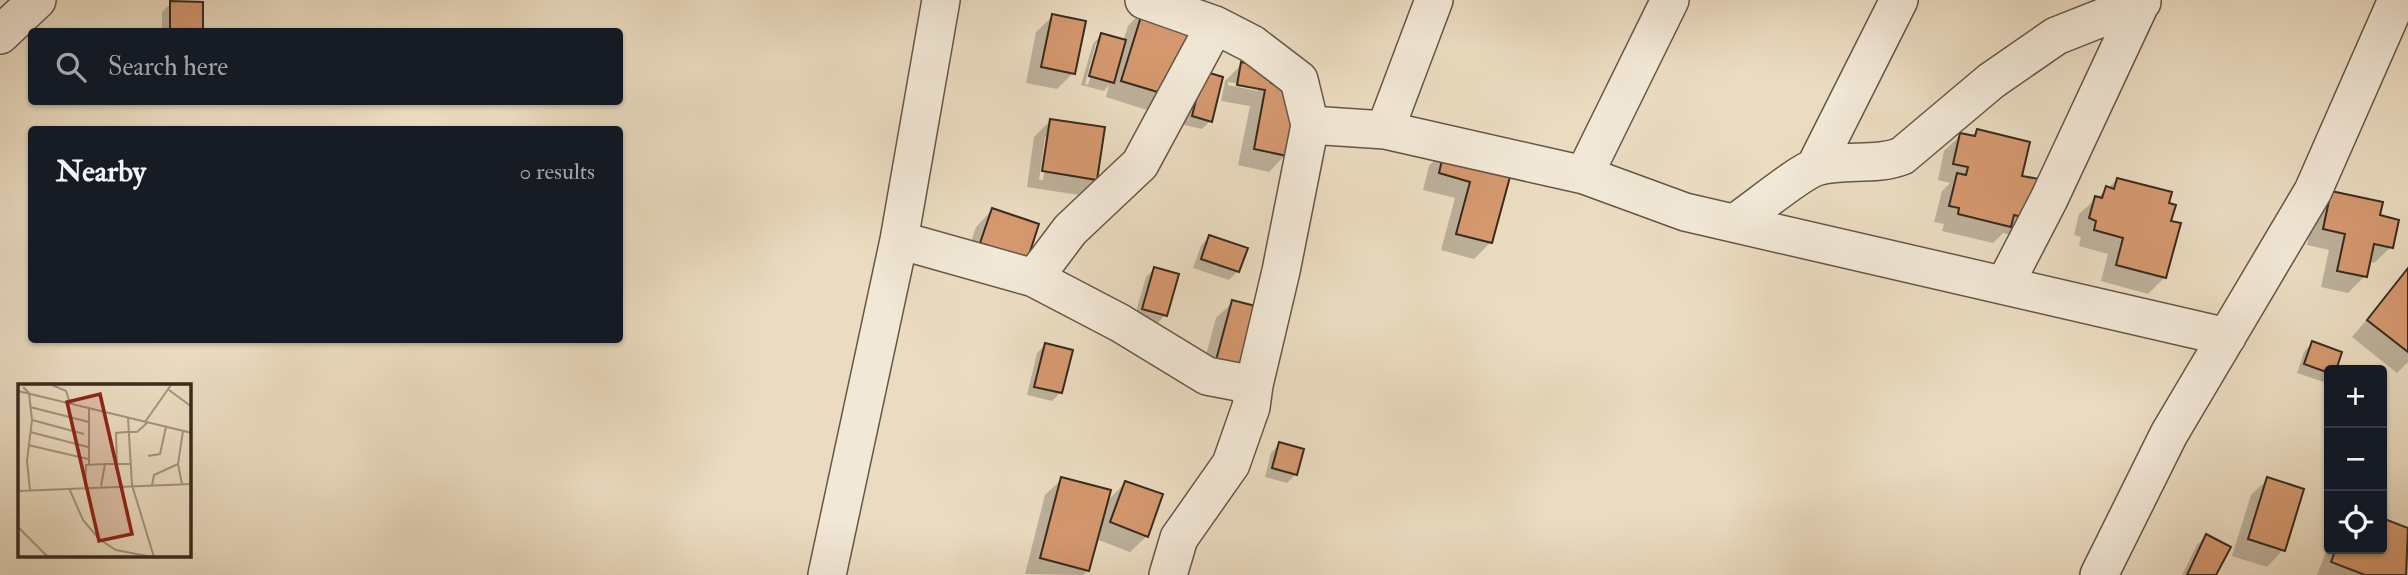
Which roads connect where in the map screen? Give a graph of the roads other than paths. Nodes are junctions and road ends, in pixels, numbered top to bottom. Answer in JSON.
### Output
{"nodes":[{"id":1,"x":37,"y":0,"type":"edge"},
{"id":2,"x":941,"y":0,"type":"edge"},
{"id":3,"x":1144,"y":0,"type":"edge"},
{"id":4,"x":1434,"y":0,"type":"edge"},
{"id":5,"x":1670,"y":0,"type":"edge"},
{"id":6,"x":1899,"y":0,"type":"edge"},
{"id":7,"x":2397,"y":0,"type":"edge"},
{"id":8,"x":2142,"y":1,"type":"edge"},
{"id":9,"x":1215,"y":25,"type":"junction"},
{"id":10,"x":0,"y":35,"type":"edge"},
{"id":11,"x":2393,"y":46,"type":"edge"},
{"id":12,"x":1310,"y":125,"type":"junction"},
{"id":13,"x":1385,"y":130,"type":"junction"},
{"id":14,"x":1815,"y":167,"type":"junction"},
{"id":15,"x":1584,"y":175,"type":"junction"},
{"id":16,"x":1736,"y":222,"type":"junction"},
{"id":17,"x":899,"y":240,"type":"junction"},
{"id":18,"x":1034,"y":278,"type":"junction"},
{"id":19,"x":2005,"y":284,"type":"junction"},
{"id":20,"x":2227,"y":337,"type":"junction"},
{"id":21,"x":1254,"y":385,"type":"junction"},
{"id":22,"x":827,"y":575,"type":"edge"},
{"id":23,"x":1168,"y":575,"type":"edge"},
{"id":24,"x":2099,"y":575,"type":"edge"}],
"edges":[{"from":1,"to":10,"type":"street"},
{"from":2,"to":17,"type":"street"},
{"from":3,"to":9,"type":"street"},
{"from":4,"to":13,"type":"street"},
{"from":5,"to":15,"type":"street"},
{"from":6,"to":14,"type":"street"},
{"from":7,"to":11,"type":"street"},
{"from":8,"to":14,"type":"street"},
{"from":8,"to":19,"type":"street"},
{"from":9,"to":12,"type":"street"},
{"from":9,"to":18,"type":"street"},
{"from":11,"to":20,"type":"street"},
{"from":12,"to":13,"type":"street"},
{"from":12,"to":21,"type":"street"},
{"from":13,"to":15,"type":"street"},
{"from":14,"to":16,"type":"street"},
{"from":15,"to":16,"type":"street"},
{"from":16,"to":19,"type":"street"},
{"from":17,"to":18,"type":"street"},
{"from":17,"to":22,"type":"street"},
{"from":18,"to":21,"type":"street"},
{"from":19,"to":20,"type":"street"},
{"from":20,"to":24,"type":"street"},
{"from":21,"to":23,"type":"street"}]}
